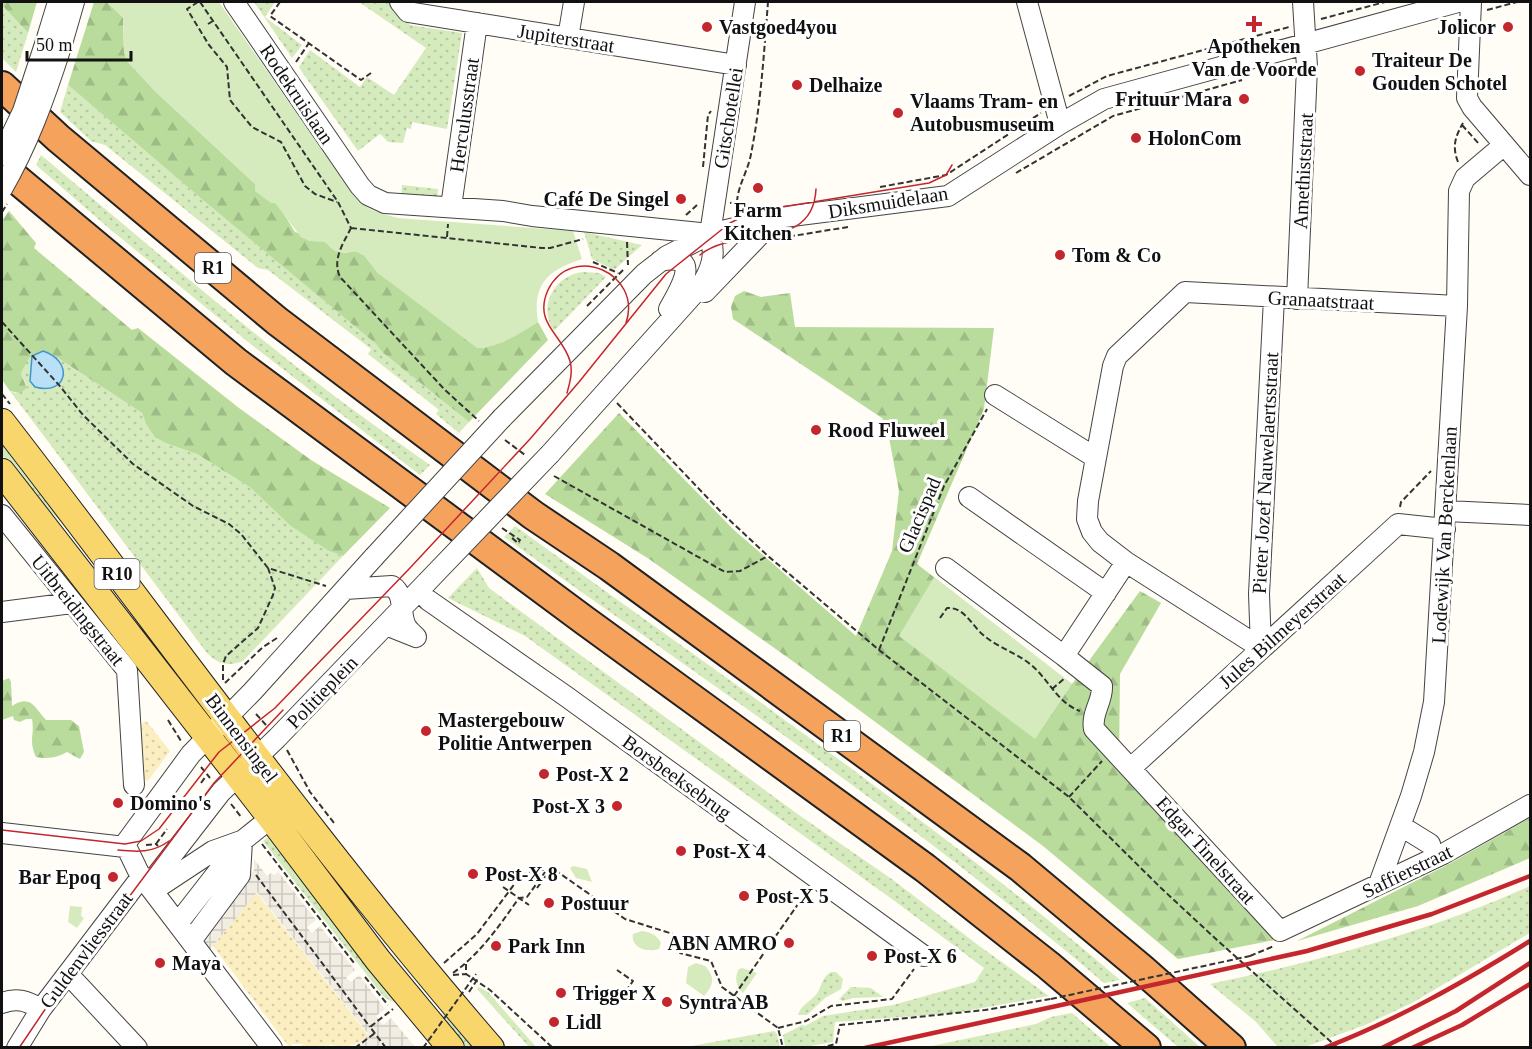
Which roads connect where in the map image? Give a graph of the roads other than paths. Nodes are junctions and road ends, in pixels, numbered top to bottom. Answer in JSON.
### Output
{"nodes":[{"id":1,"x":58,"y":2,"type":"edge"},
{"id":2,"x":74,"y":2,"type":"edge"},
{"id":3,"x":234,"y":2,"type":"edge"},
{"id":4,"x":400,"y":2,"type":"edge"},
{"id":5,"x":574,"y":2,"type":"edge"},
{"id":6,"x":745,"y":2,"type":"edge"},
{"id":7,"x":1027,"y":2,"type":"edge"},
{"id":8,"x":1303,"y":2,"type":"edge"},
{"id":9,"x":1466,"y":6,"type":"edge"},
{"id":10,"x":477,"y":23,"type":"junction"},
{"id":11,"x":568,"y":38,"type":"junction"},
{"id":12,"x":54,"y":41,"type":"junction"},
{"id":13,"x":1305,"y":43,"type":"junction"},
{"id":14,"x":736,"y":65,"type":"junction"},
{"id":15,"x":2,"y":86,"type":"edge"},
{"id":16,"x":1060,"y":124,"type":"junction"},
{"id":17,"x":1498,"y":150,"type":"junction"},
{"id":18,"x":2,"y":155,"type":"edge"},
{"id":19,"x":2,"y":167,"type":"edge"},
{"id":20,"x":1530,"y":175,"type":"edge"},
{"id":21,"x":360,"y":186,"type":"joint"},
{"id":22,"x":2,"y":189,"type":"edge"},
{"id":23,"x":451,"y":207,"type":"junction"},
{"id":24,"x":776,"y":218,"type":"junction"},
{"id":25,"x":710,"y":234,"type":"junction"},
{"id":26,"x":660,"y":261,"type":"junction"},
{"id":27,"x":1274,"y":298,"type":"junction"},
{"id":28,"x":1297,"y":299,"type":"junction"},
{"id":29,"x":1457,"y":306,"type":"junction"},
{"id":30,"x":655,"y":335,"type":"junction"},
{"id":31,"x":995,"y":395,"type":"road end"},
{"id":32,"x":2,"y":422,"type":"edge"},
{"id":33,"x":1096,"y":458,"type":"junction"},
{"id":34,"x":2,"y":472,"type":"edge"},
{"id":35,"x":969,"y":497,"type":"dead end"},
{"id":36,"x":1530,"y":514,"type":"edge"},
{"id":37,"x":2,"y":515,"type":"edge"},
{"id":38,"x":1445,"y":520,"type":"junction"},
{"id":39,"x":1126,"y":562,"type":"junction"},
{"id":40,"x":946,"y":568,"type":"dead end"},
{"id":41,"x":336,"y":587,"type":"junction"},
{"id":42,"x":428,"y":591,"type":"junction"},
{"id":43,"x":1106,"y":593,"type":"junction"},
{"id":44,"x":72,"y":603,"type":"junction"},
{"id":45,"x":404,"y":607,"type":"junction"},
{"id":46,"x":2,"y":612,"type":"edge"},
{"id":47,"x":386,"y":626,"type":"junction"},
{"id":48,"x":1262,"y":648,"type":"junction"},
{"id":49,"x":1064,"y":656,"type":"junction"},
{"id":50,"x":235,"y":709,"type":"junction"},
{"id":51,"x":199,"y":745,"type":"junction"},
{"id":52,"x":256,"y":757,"type":"junction"},
{"id":53,"x":1131,"y":768,"type":"junction"},
{"id":54,"x":229,"y":783,"type":"junction"},
{"id":55,"x":134,"y":785,"type":"dead end"},
{"id":56,"x":1530,"y":805,"type":"edge"},
{"id":57,"x":271,"y":818,"type":"junction"},
{"id":58,"x":1401,"y":826,"type":"junction"},
{"id":59,"x":2,"y":833,"type":"edge"},
{"id":60,"x":242,"y":840,"type":"junction"},
{"id":61,"x":1430,"y":844,"type":"dead end"},
{"id":62,"x":125,"y":847,"type":"junction"},
{"id":63,"x":145,"y":881,"type":"junction"},
{"id":64,"x":1379,"y":884,"type":"junction"},
{"id":65,"x":177,"y":923,"type":"junction"},
{"id":66,"x":1280,"y":931,"type":"joint"},
{"id":67,"x":191,"y":941,"type":"junction"},
{"id":68,"x":924,"y":956,"type":"road end"},
{"id":69,"x":68,"y":974,"type":"junction"},
{"id":70,"x":2,"y":1003,"type":"edge"},
{"id":71,"x":41,"y":1009,"type":"junction"},
{"id":72,"x":17,"y":1047,"type":"edge"},
{"id":73,"x":137,"y":1047,"type":"edge"},
{"id":74,"x":272,"y":1047,"type":"edge"},
{"id":75,"x":452,"y":1047,"type":"edge"},
{"id":76,"x":491,"y":1047,"type":"edge"},
{"id":77,"x":1146,"y":1047,"type":"edge"},
{"id":78,"x":1231,"y":1047,"type":"edge"}],
"edges":[{"from":1,"to":12,"type":"street"},
{"from":2,"to":12,"type":"street"},
{"from":3,"to":21,"type":"street","name":"Rodekruislaan"},
{"from":4,"to":10,"type":"street","name":"Jupiterstraat"},
{"from":5,"to":11,"type":"street"},
{"from":6,"to":14,"type":"street","name":"Gitschotellei"},
{"from":7,"to":16,"type":"street"},
{"from":8,"to":13,"type":"street","name":"Amethiststraat"},
{"from":9,"to":13,"type":"street","name":"Diksmuidelaan"},
{"from":9,"to":17,"type":"street"},
{"from":10,"to":11,"type":"street","name":"Jupiterstraat"},
{"from":10,"to":23,"type":"street","name":"Herculusstraat"},
{"from":11,"to":14,"type":"street","name":"Jupiterstraat"},
{"from":12,"to":18,"type":"street","bridge":true},
{"from":12,"to":22,"type":"street","bridge":true},
{"from":13,"to":16,"type":"street","name":"Diksmuidelaan"},
{"from":13,"to":28,"type":"street","name":"Amethiststraat"},
{"from":14,"to":25,"type":"street","name":"Gitschotellei"},
{"from":15,"to":78,"type":"highway","number":"R1"},
{"from":16,"to":24,"type":"street","name":"Diksmuidelaan"},
{"from":17,"to":20,"type":"street"},
{"from":17,"to":29,"type":"street","name":"Lodewijk Van Berckenlaan"},
{"from":19,"to":77,"type":"highway"},
{"from":21,"to":23,"type":"street","name":"Diksmuidelaan"},
{"from":23,"to":25,"type":"street","name":"Diksmuidelaan"},
{"from":24,"to":25,"type":"street","name":"Diksmuidelaan"},
{"from":24,"to":30,"type":"street"},
{"from":25,"to":26,"type":"street"},
{"from":25,"to":30,"type":"street"},
{"from":26,"to":30,"type":"street"},
{"from":26,"to":41,"type":"street","bridge":true},
{"from":27,"to":28,"type":"street","name":"Granaatstraat"},
{"from":27,"to":33,"type":"street","name":"Granaatstraat"},
{"from":27,"to":48,"type":"street","name":"Pieter Jozef Nauwelaertsstraat"},
{"from":28,"to":29,"type":"street","name":"Granaatstraat"},
{"from":29,"to":38,"type":"street","name":"Lodewijk Van Berckenlaan"},
{"from":30,"to":42,"type":"street","bridge":true},
{"from":31,"to":33,"type":"street"},
{"from":32,"to":50,"type":"main road","name":"Binnensingel","number":"R10"},
{"from":33,"to":39,"type":"street"},
{"from":34,"to":51,"type":"main road","name":"Binnensingel","number":"R10"},
{"from":35,"to":43,"type":"street"},
{"from":36,"to":38,"type":"street"},
{"from":37,"to":44,"type":"street","name":"Uitbreidingstraat"},
{"from":38,"to":48,"type":"street","name":"Jules Bilmeyerstraat"},
{"from":38,"to":58,"type":"street","name":"Lodewijk Van Berckenlaan"},
{"from":39,"to":43,"type":"street"},
{"from":39,"to":48,"type":"street"},
{"from":40,"to":49,"type":"street"},
{"from":41,"to":45,"type":"street"},
{"from":41,"to":50,"type":"street"},
{"from":42,"to":45,"type":"street","name":"Politieplein"},
{"from":42,"to":68,"type":"street","name":"Borsbeeksebrug"},
{"from":43,"to":49,"type":"street"},
{"from":44,"to":46,"type":"street"},
{"from":44,"to":55,"type":"street","name":"Uitbreidingstraat"},
{"from":45,"to":47,"type":"street","name":"Politieplein"},
{"from":45,"to":47,"type":"street"},
{"from":47,"to":52,"type":"street","name":"Politieplein"},
{"from":48,"to":53,"type":"street","name":"Jules Bilmeyerstraat"},
{"from":49,"to":53,"type":"street","name":"Edgar Tinelstraat"},
{"from":50,"to":51,"type":"street"},
{"from":50,"to":52,"type":"main road","name":"Binnensingel","number":"R10"},
{"from":51,"to":54,"type":"main road","name":"Binnensingel","number":"R10"},
{"from":51,"to":62,"type":"street"},
{"from":52,"to":54,"type":"street","name":"Politieplein"},
{"from":52,"to":76,"type":"main road","name":"Binnensingel","number":"R10"},
{"from":53,"to":66,"type":"street","name":"Edgar Tinelstraat"},
{"from":54,"to":57,"type":"main road","name":"Binnensingel","number":"R10"},
{"from":54,"to":63,"type":"street","name":"Guldenvliesstraat"},
{"from":56,"to":64,"type":"street","name":"Saffierstraat"},
{"from":57,"to":60,"type":"street"},
{"from":57,"to":75,"type":"main road","name":"Binnensingel","number":"R10"},
{"from":58,"to":61,"type":"street"},
{"from":58,"to":64,"type":"street","name":"Lodewijk Van Berckenlaan"},
{"from":59,"to":62,"type":"street"},
{"from":60,"to":63,"type":"street"},
{"from":60,"to":65,"type":"street"},
{"from":60,"to":67,"type":"street"},
{"from":62,"to":63,"type":"street","name":"Guldenvliesstraat"},
{"from":63,"to":65,"type":"street"},
{"from":63,"to":69,"type":"street","name":"Guldenvliesstraat"},
{"from":64,"to":66,"type":"street","name":"Saffierstraat"},
{"from":65,"to":67,"type":"street"},
{"from":67,"to":74,"type":"street"},
{"from":69,"to":71,"type":"street","name":"Guldenvliesstraat"},
{"from":69,"to":73,"type":"street"},
{"from":70,"to":71,"type":"street"},
{"from":71,"to":72,"type":"street","name":"Guldenvliesstraat"}]}
